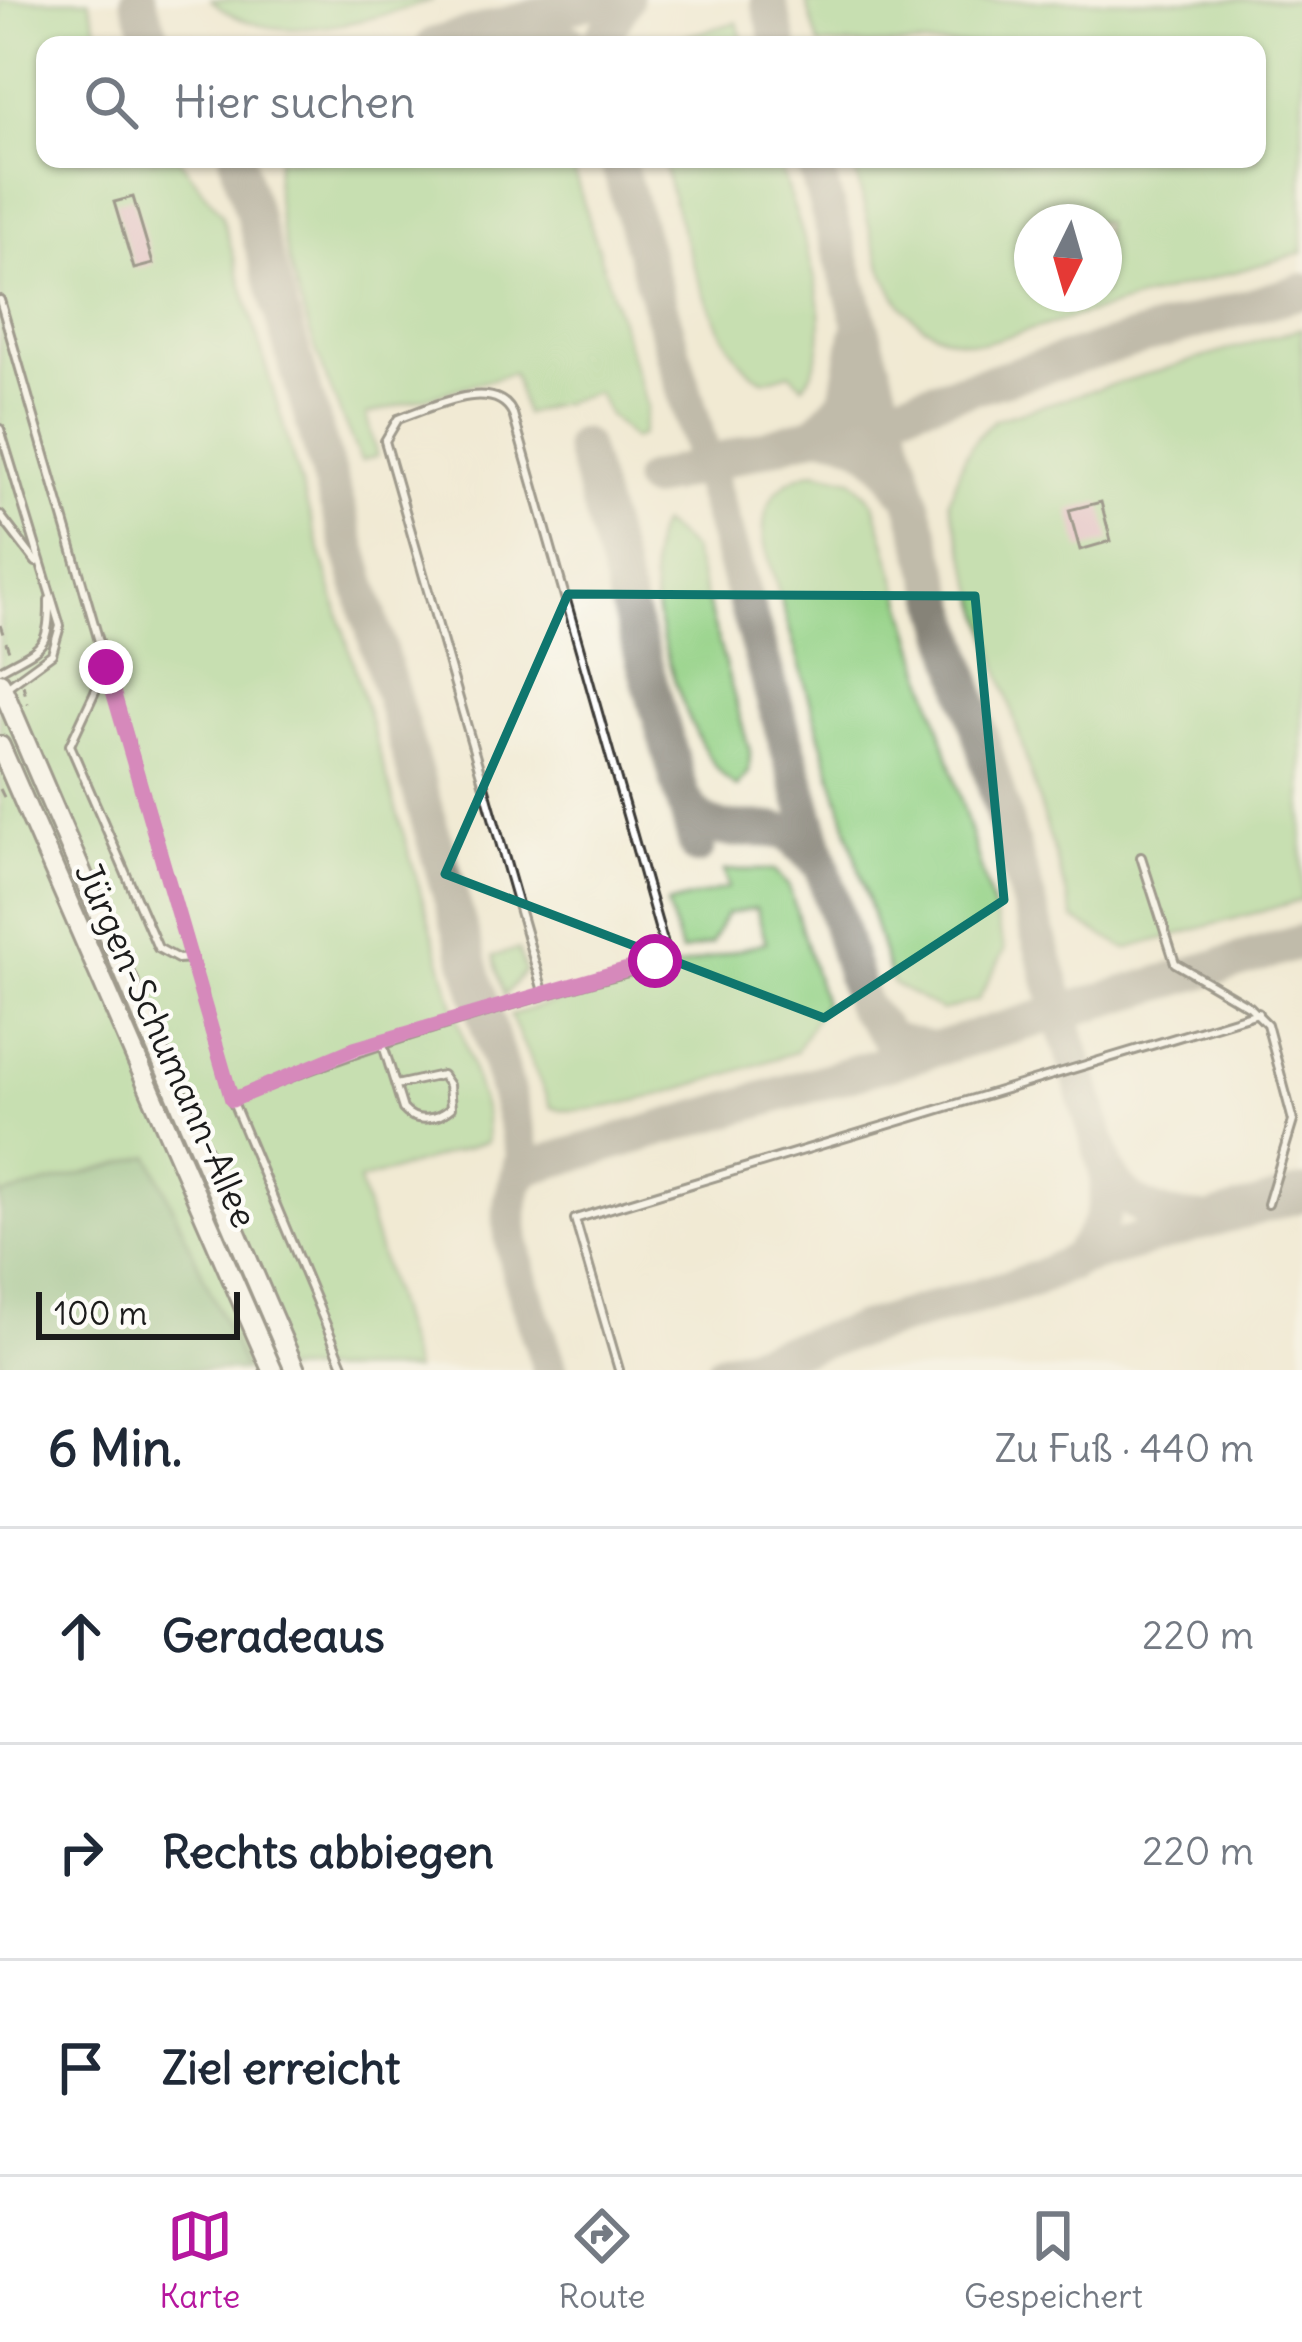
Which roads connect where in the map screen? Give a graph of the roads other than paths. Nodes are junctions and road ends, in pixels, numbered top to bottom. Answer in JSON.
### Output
{"nodes":[{"id":1,"x":0,"y":300,"type":"edge"},
{"id":2,"x":0,"y":428,"type":"edge"},
{"id":3,"x":0,"y":515,"type":"edge"},
{"id":4,"x":39,"y":564,"type":"junction"},
{"id":5,"x":49,"y":597,"type":"junction"},
{"id":6,"x":106,"y":667,"type":"junction"},
{"id":7,"x":1,"y":681,"type":"edge"},
{"id":8,"x":0,"y":746,"type":"edge"},
{"id":9,"x":1142,"y":857,"type":"dead end"},
{"id":10,"x":191,"y":958,"type":"junction"},
{"id":11,"x":544,"y":995,"type":"junction"},
{"id":12,"x":1258,"y":1013,"type":"junction"},
{"id":13,"x":382,"y":1042,"type":"junction"},
{"id":14,"x":396,"y":1085,"type":"junction"},
{"id":15,"x":232,"y":1100,"type":"junction"},
{"id":16,"x":1268,"y":1204,"type":"dead end"},
{"id":17,"x":272,"y":1370,"type":"edge"},
{"id":18,"x":295,"y":1370,"type":"edge"},
{"id":19,"x":345,"y":1370,"type":"edge"},
{"id":20,"x":620,"y":1370,"type":"edge"}],
"edges":[{"from":1,"to":6,"type":"lane"},
{"from":2,"to":4,"type":"lane"},
{"from":3,"to":4,"type":"lane"},
{"from":4,"to":5,"type":"lane"},
{"from":5,"to":7,"type":"lane"},
{"from":5,"to":7,"type":"lane"},
{"from":6,"to":10,"type":"lane"},
{"from":6,"to":10,"type":"lane"},
{"from":7,"to":18,"type":"street","name":"Jürgen-Schumann-Allee"},
{"from":8,"to":17,"type":"street","name":"Jürgen-Schumann-Allee"},
{"from":9,"to":12,"type":"lane"},
{"from":10,"to":15,"type":"lane"},
{"from":11,"to":11,"type":"lane"},
{"from":11,"to":13,"type":"lane"},
{"from":12,"to":16,"type":"lane"},
{"from":12,"to":20,"type":"lane"},
{"from":13,"to":14,"type":"lane"},
{"from":13,"to":15,"type":"lane"},
{"from":14,"to":14,"type":"lane"},
{"from":15,"to":19,"type":"lane"}]}
